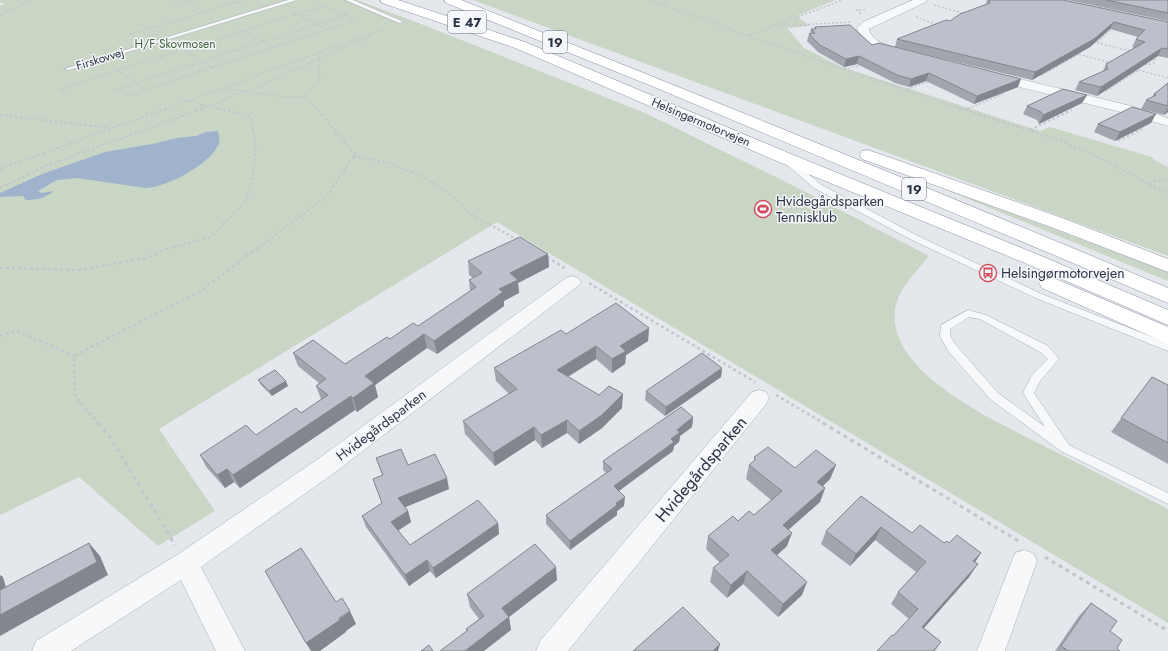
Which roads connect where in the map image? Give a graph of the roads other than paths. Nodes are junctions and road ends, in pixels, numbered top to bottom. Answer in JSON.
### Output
{"nodes":[{"id":1,"x":294,"y":0,"type":"edge"},
{"id":2,"x":348,"y":0,"type":"edge"},
{"id":3,"x":386,"y":0,"type":"edge"},
{"id":4,"x":413,"y":0,"type":"edge"},
{"id":5,"x":450,"y":0,"type":"edge"},
{"id":6,"x":921,"y":0,"type":"edge"},
{"id":7,"x":401,"y":22,"type":"road end"},
{"id":8,"x":520,"y":45,"type":"junction"},
{"id":9,"x":914,"y":57,"type":"edge"},
{"id":10,"x":67,"y":69,"type":"dead end"},
{"id":11,"x":983,"y":75,"type":"edge"},
{"id":12,"x":659,"y":84,"type":"junction"},
{"id":13,"x":1168,"y":122,"type":"edge"},
{"id":14,"x":784,"y":158,"type":"junction"},
{"id":15,"x":1168,"y":266,"type":"edge"},
{"id":16,"x":577,"y":278,"type":"road end"},
{"id":17,"x":1168,"y":296,"type":"edge"},
{"id":18,"x":1168,"y":318,"type":"edge"},
{"id":19,"x":1168,"y":336,"type":"edge"},
{"id":20,"x":1168,"y":347,"type":"edge"},
{"id":21,"x":765,"y":393,"type":"road end"},
{"id":22,"x":1065,"y":448,"type":"junction"},
{"id":23,"x":1168,"y":499,"type":"edge"},
{"id":24,"x":1030,"y":553,"type":"road end"},
{"id":25,"x":186,"y":563,"type":"junction"},
{"id":26,"x":46,"y":651,"type":"edge"},
{"id":27,"x":231,"y":651,"type":"edge"},
{"id":28,"x":550,"y":651,"type":"edge"},
{"id":29,"x":991,"y":651,"type":"edge"}],
"edges":[{"from":1,"to":10,"type":"lane","name":"Firskovvej"},
{"from":2,"to":7,"type":"lane"},
{"from":3,"to":8,"type":"highway","name":"Helsingørmotorvejen","number":"19"},
{"from":4,"to":8,"type":"highway","number":"E 47"},
{"from":5,"to":12,"type":"highway","name":"Helsingørmotorvejen","number":"19"},
{"from":6,"to":9,"type":"street"},
{"from":8,"to":14,"type":"highway","name":"Helsingørmotorvejen","number":"19"},
{"from":11,"to":13,"type":"street"},
{"from":12,"to":15,"type":"highway"},
{"from":12,"to":17,"type":"highway","name":"Helsingørmotorvejen","number":"19"},
{"from":14,"to":18,"type":"highway","name":"Helsingørmotorvejen","number":"19"},
{"from":14,"to":19,"type":"highway"},
{"from":14,"to":20,"type":"lane"},
{"from":16,"to":25,"type":"street","name":"Hvidegårdsparken"},
{"from":21,"to":28,"type":"street","name":"Hvidegårdsparken"},
{"from":22,"to":22,"type":"lane"},
{"from":22,"to":23,"type":"lane"},
{"from":24,"to":29,"type":"street"},
{"from":25,"to":26,"type":"street","name":"Hvidegårdsparken"},
{"from":25,"to":27,"type":"street"}]}
